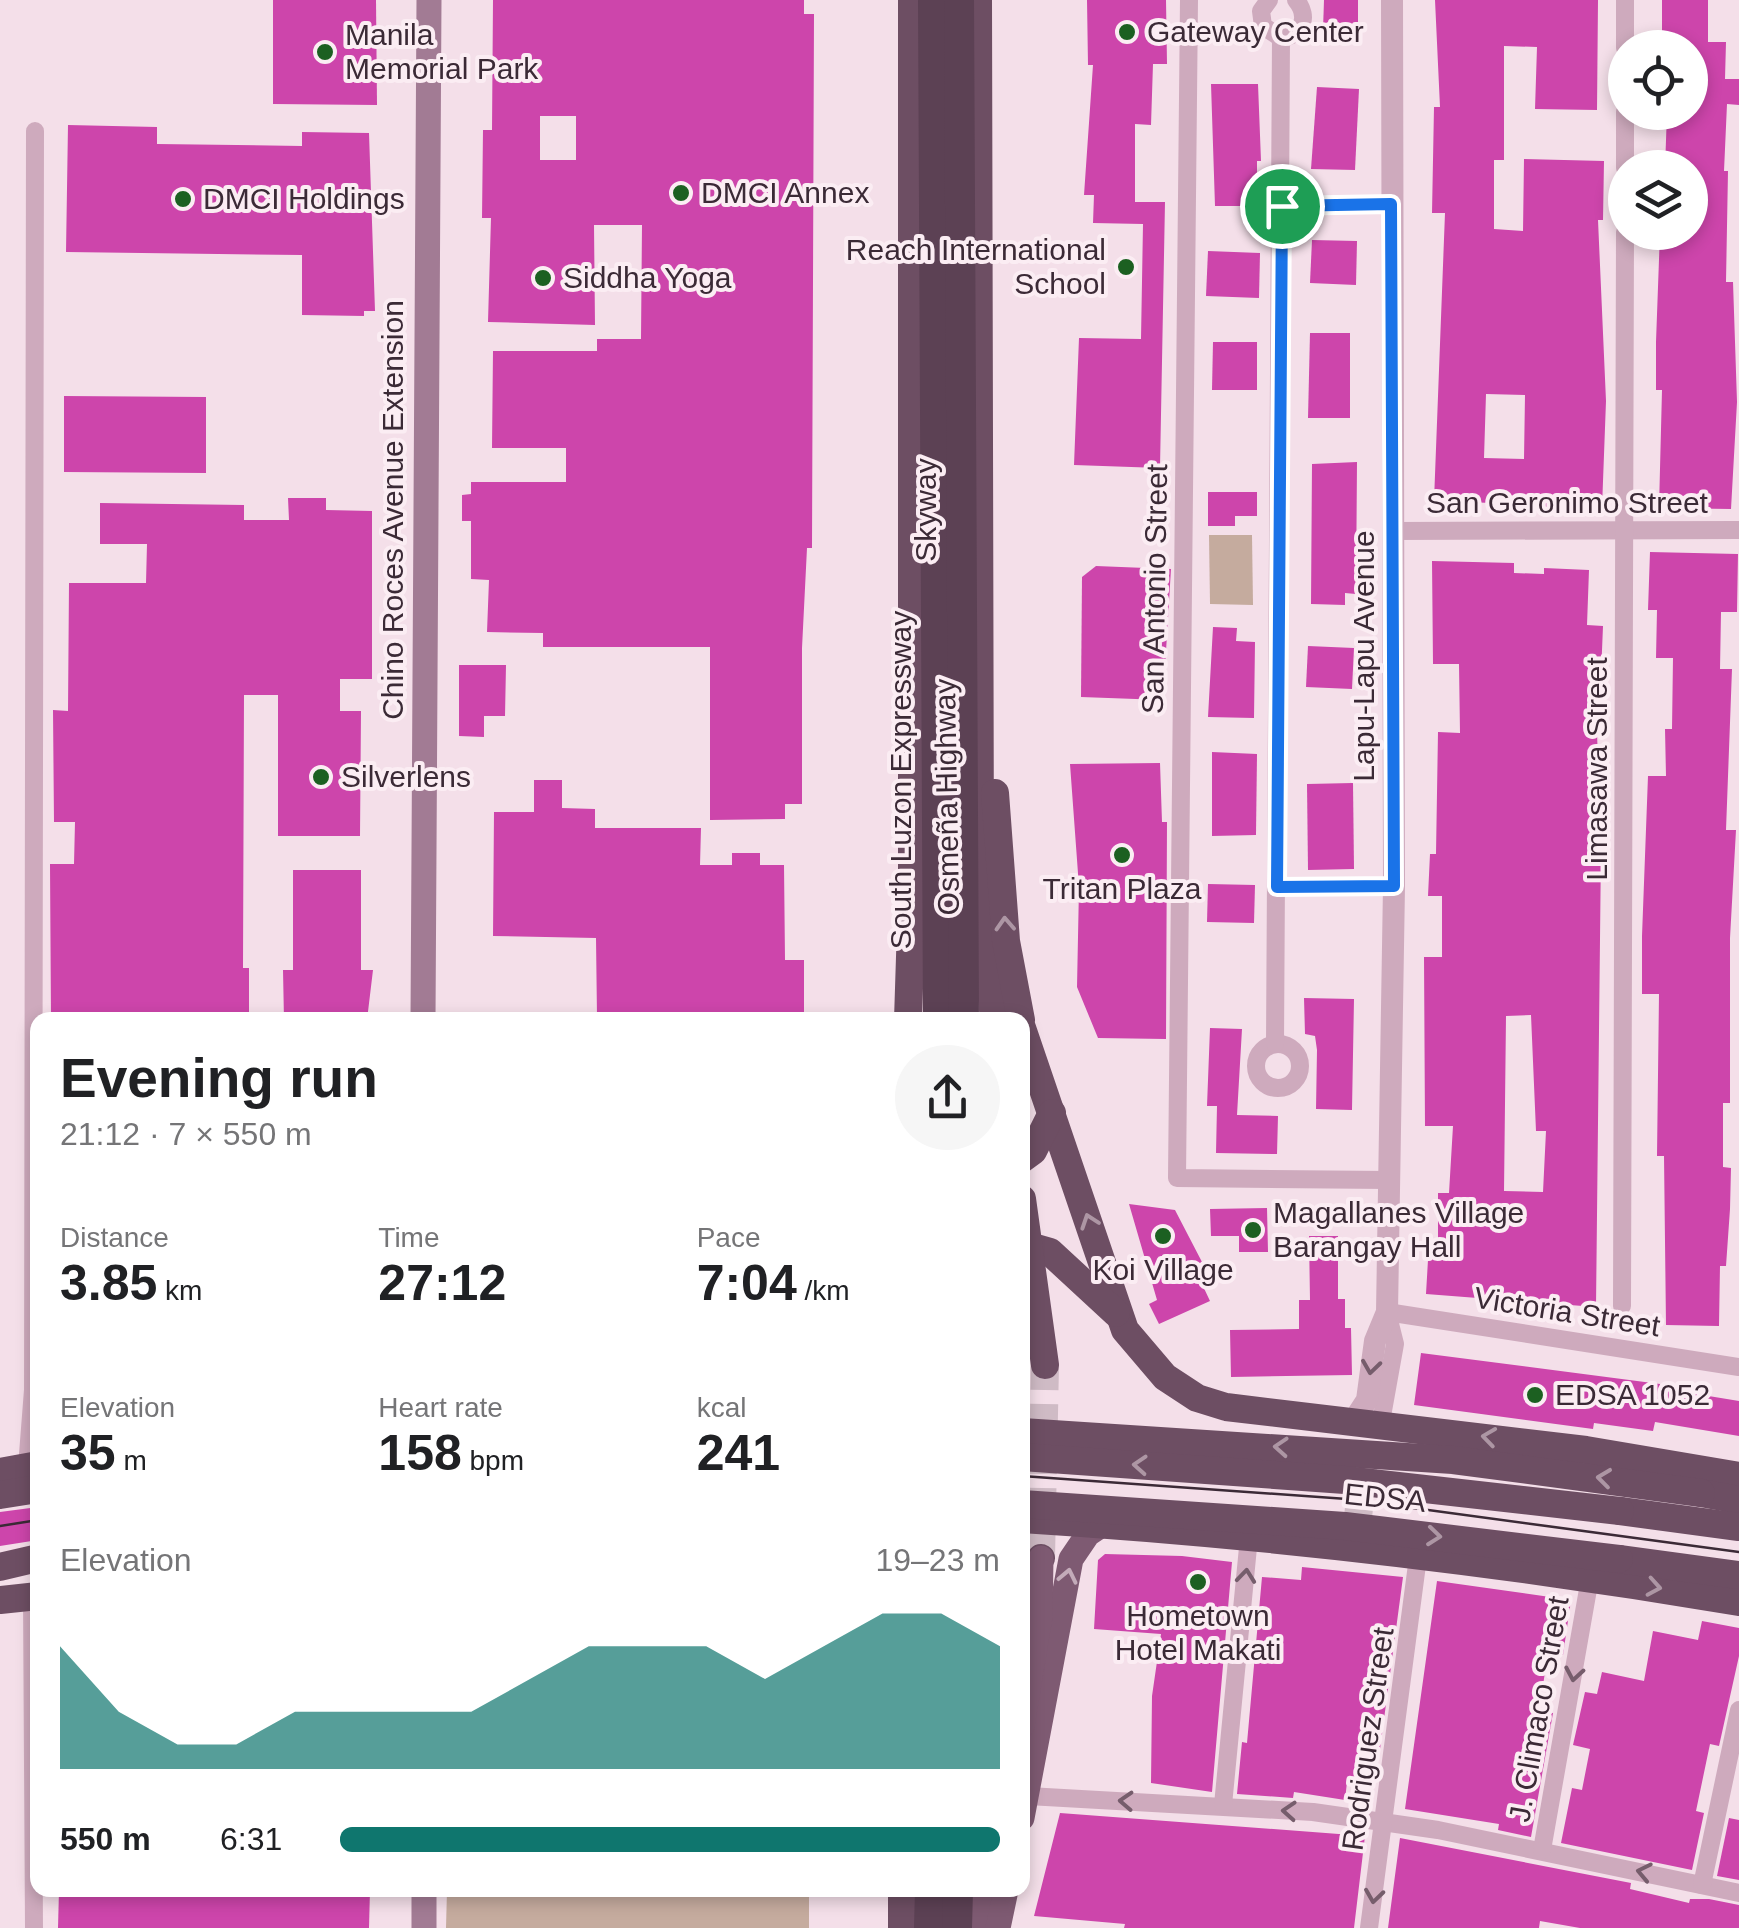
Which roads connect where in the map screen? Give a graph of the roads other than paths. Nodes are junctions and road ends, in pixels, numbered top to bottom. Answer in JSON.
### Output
{"nodes":[{"id":1,"x":428,"y":0,"type":"edge"},
{"id":2,"x":912,"y":0,"type":"edge"},
{"id":3,"x":932,"y":0,"type":"edge"},
{"id":4,"x":959,"y":0,"type":"edge"},
{"id":5,"x":978,"y":0,"type":"edge"},
{"id":6,"x":1189,"y":0,"type":"edge"},
{"id":7,"x":1269,"y":0,"type":"edge"},
{"id":8,"x":1296,"y":0,"type":"edge"},
{"id":9,"x":1392,"y":0,"type":"edge"},
{"id":10,"x":1625,"y":0,"type":"edge"},
{"id":11,"x":1625,"y":30,"type":"edge"},
{"id":12,"x":1280,"y":38,"type":"junction"},
{"id":13,"x":34,"y":131,"type":"dead end"},
{"id":14,"x":1391,"y":204,"type":"junction"},
{"id":15,"x":1282,"y":206,"type":"junction"},
{"id":16,"x":1625,"y":250,"type":"edge"},
{"id":17,"x":1625,"y":530,"type":"junction"},
{"id":18,"x":1739,"y":530,"type":"edge"},
{"id":19,"x":1394,"y":532,"type":"junction"},
{"id":20,"x":976,"y":573,"type":"junction"},
{"id":21,"x":1394,"y":886,"type":"junction"},
{"id":22,"x":1277,"y":887,"type":"junction"},
{"id":23,"x":993,"y":1010,"type":"edge"},
{"id":24,"x":33,"y":1012,"type":"edge"},
{"id":25,"x":423,"y":1012,"type":"edge"},
{"id":26,"x":908,"y":1012,"type":"edge"},
{"id":27,"x":936,"y":1012,"type":"edge"},
{"id":28,"x":964,"y":1012,"type":"edge"},
{"id":29,"x":1019,"y":1012,"type":"edge"},
{"id":30,"x":1275,"y":1044,"type":"dead end"},
{"id":31,"x":1030,"y":1051,"type":"edge"},
{"id":32,"x":1052,"y":1113,"type":"junction"},
{"id":33,"x":1030,"y":1154,"type":"edge"},
{"id":34,"x":1389,"y":1180,"type":"junction"},
{"id":35,"x":1030,"y":1246,"type":"edge"},
{"id":36,"x":1030,"y":1256,"type":"edge"},
{"id":37,"x":1622,"y":1306,"type":"dead end"},
{"id":38,"x":1387,"y":1312,"type":"junction"},
{"id":39,"x":1117,"y":1314,"type":"junction"},
{"id":40,"x":1030,"y":1336,"type":"edge"},
{"id":41,"x":1739,"y":1367,"type":"edge"},
{"id":42,"x":1370,"y":1425,"type":"junction"},
{"id":43,"x":30,"y":1430,"type":"edge"},
{"id":44,"x":1030,"y":1433,"type":"edge"},
{"id":45,"x":1030,"y":1458,"type":"edge"},
{"id":46,"x":28,"y":1471,"type":"edge"},
{"id":47,"x":1739,"y":1476,"type":"edge"},
{"id":48,"x":0,"y":1495,"type":"edge"},
{"id":49,"x":1739,"y":1500,"type":"edge"},
{"id":50,"x":1030,"y":1505,"type":"edge"},
{"id":51,"x":1030,"y":1519,"type":"edge"},
{"id":52,"x":1103,"y":1524,"type":"junction"},
{"id":53,"x":1739,"y":1527,"type":"edge"},
{"id":54,"x":1249,"y":1537,"type":"junction"},
{"id":55,"x":1418,"y":1557,"type":"junction"},
{"id":56,"x":1041,"y":1558,"type":"joint"},
{"id":57,"x":1030,"y":1575,"type":"edge"},
{"id":58,"x":1739,"y":1575,"type":"edge"},
{"id":59,"x":1590,"y":1578,"type":"junction"},
{"id":60,"x":30,"y":1597,"type":"edge"},
{"id":61,"x":0,"y":1600,"type":"edge"},
{"id":62,"x":1739,"y":1602,"type":"edge"},
{"id":63,"x":1030,"y":1626,"type":"edge"},
{"id":64,"x":1058,"y":1640,"type":"junction"},
{"id":65,"x":1030,"y":1678,"type":"edge"},
{"id":66,"x":1739,"y":1710,"type":"edge"},
{"id":67,"x":1030,"y":1782,"type":"edge"},
{"id":68,"x":1223,"y":1806,"type":"junction"},
{"id":69,"x":1030,"y":1807,"type":"edge"},
{"id":70,"x":1385,"y":1822,"type":"junction"},
{"id":71,"x":1542,"y":1850,"type":"junction"},
{"id":72,"x":1702,"y":1885,"type":"junction"},
{"id":73,"x":1739,"y":1892,"type":"edge"},
{"id":74,"x":34,"y":1897,"type":"edge"},
{"id":75,"x":424,"y":1897,"type":"edge"},
{"id":76,"x":958,"y":1897,"type":"edge"},
{"id":77,"x":982,"y":1897,"type":"edge"},
{"id":78,"x":1005,"y":1897,"type":"edge"},
{"id":79,"x":922,"y":1902,"type":"edge"},
{"id":80,"x":34,"y":1928,"type":"edge"},
{"id":81,"x":424,"y":1928,"type":"edge"},
{"id":82,"x":902,"y":1928,"type":"edge"},
{"id":83,"x":957,"y":1928,"type":"edge"},
{"id":84,"x":976,"y":1928,"type":"edge"},
{"id":85,"x":998,"y":1928,"type":"edge"},
{"id":86,"x":1369,"y":1928,"type":"edge"}],
"edges":[{"from":1,"to":25,"type":"main road","name":"Chino Roces Avenue Extension"},
{"from":2,"to":26,"type":"highway"},
{"from":3,"to":27,"type":"highway","name":"Skyway"},
{"from":4,"to":28,"type":"highway","name":"Skyway"},
{"from":5,"to":20,"type":"highway"},
{"from":6,"to":34,"type":"street","name":"San Antonio Street"},
{"from":7,"to":12,"type":"street"},
{"from":8,"to":12,"type":"street"},
{"from":9,"to":14,"type":"street","name":"Lapu-Lapu Avenue"},
{"from":10,"to":11,"type":"street"},
{"from":12,"to":15,"type":"street"},
{"from":13,"to":24,"type":"street"},
{"from":14,"to":15,"type":"street"},
{"from":14,"to":19,"type":"street","name":"Lapu-Lapu Avenue"},
{"from":15,"to":22,"type":"street"},
{"from":16,"to":17,"type":"street","name":"Limasawa Street"},
{"from":17,"to":18,"type":"street","name":"San Geronimo Street"},
{"from":17,"to":19,"type":"street","name":"San Geronimo Street"},
{"from":17,"to":37,"type":"street","name":"Limasawa Street"},
{"from":19,"to":21,"type":"street","name":"Lapu-Lapu Avenue"},
{"from":20,"to":23,"type":"highway","name":"Osmeña Highway"},
{"from":29,"to":20,"type":"highway","one_way":true},
{"from":21,"to":22,"type":"street"},
{"from":21,"to":34,"type":"street","name":"Lapu-Lapu Avenue"},
{"from":22,"to":30,"type":"street"},
{"from":31,"to":32,"type":"highway"},
{"from":32,"to":33,"type":"highway"},
{"from":39,"to":32,"type":"highway","one_way":true},
{"from":34,"to":38,"type":"street","name":"Lapu-Lapu Avenue"},
{"from":35,"to":39,"type":"highway"},
{"from":36,"to":40,"type":"highway","bridge":true},
{"from":38,"to":41,"type":"street","name":"Victoria Street"},
{"from":38,"to":42,"type":"street","name":"Lapu-Lapu Avenue"},
{"from":39,"to":42,"type":"highway"},
{"from":47,"to":42,"type":"highway","one_way":true},
{"from":43,"to":46,"type":"street"},
{"from":49,"to":44,"type":"highway","one_way":true,"bridge":true},
{"from":53,"to":45,"type":"highway","name":"EDSA","one_way":true,"bridge":true},
{"from":46,"to":48,"type":"highway"},
{"from":50,"to":58,"type":"highway","name":"EDSA","one_way":true,"bridge":true},
{"from":51,"to":52,"type":"highway"},
{"from":52,"to":54,"type":"highway"},
{"from":64,"to":52,"type":"main road","one_way":true},
{"from":54,"to":55,"type":"highway"},
{"from":68,"to":54,"type":"street","one_way":true},
{"from":55,"to":59,"type":"highway"},
{"from":55,"to":70,"type":"street","name":"Rodriguez Street"},
{"from":56,"to":57,"type":"highway"},
{"from":56,"to":65,"type":"main road","bridge":true},
{"from":59,"to":62,"type":"highway","one_way":true},
{"from":59,"to":71,"type":"street","name":"J. Climaco Street","one_way":true},
{"from":60,"to":61,"type":"highway"},
{"from":63,"to":64,"type":"main road"},
{"from":64,"to":67,"type":"main road"},
{"from":66,"to":72,"type":"street"},
{"from":68,"to":69,"type":"street","one_way":true},
{"from":70,"to":68,"type":"street","one_way":true},
{"from":70,"to":71,"type":"street"},
{"from":70,"to":86,"type":"street","name":"Rodriguez Street","one_way":true},
{"from":72,"to":71,"type":"street","one_way":true},
{"from":72,"to":73,"type":"street"},
{"from":74,"to":80,"type":"street"},
{"from":75,"to":81,"type":"main road"},
{"from":76,"to":83,"type":"highway"},
{"from":77,"to":84,"type":"main road"},
{"from":78,"to":85,"type":"main road"},
{"from":79,"to":82,"type":"highway"}]}
